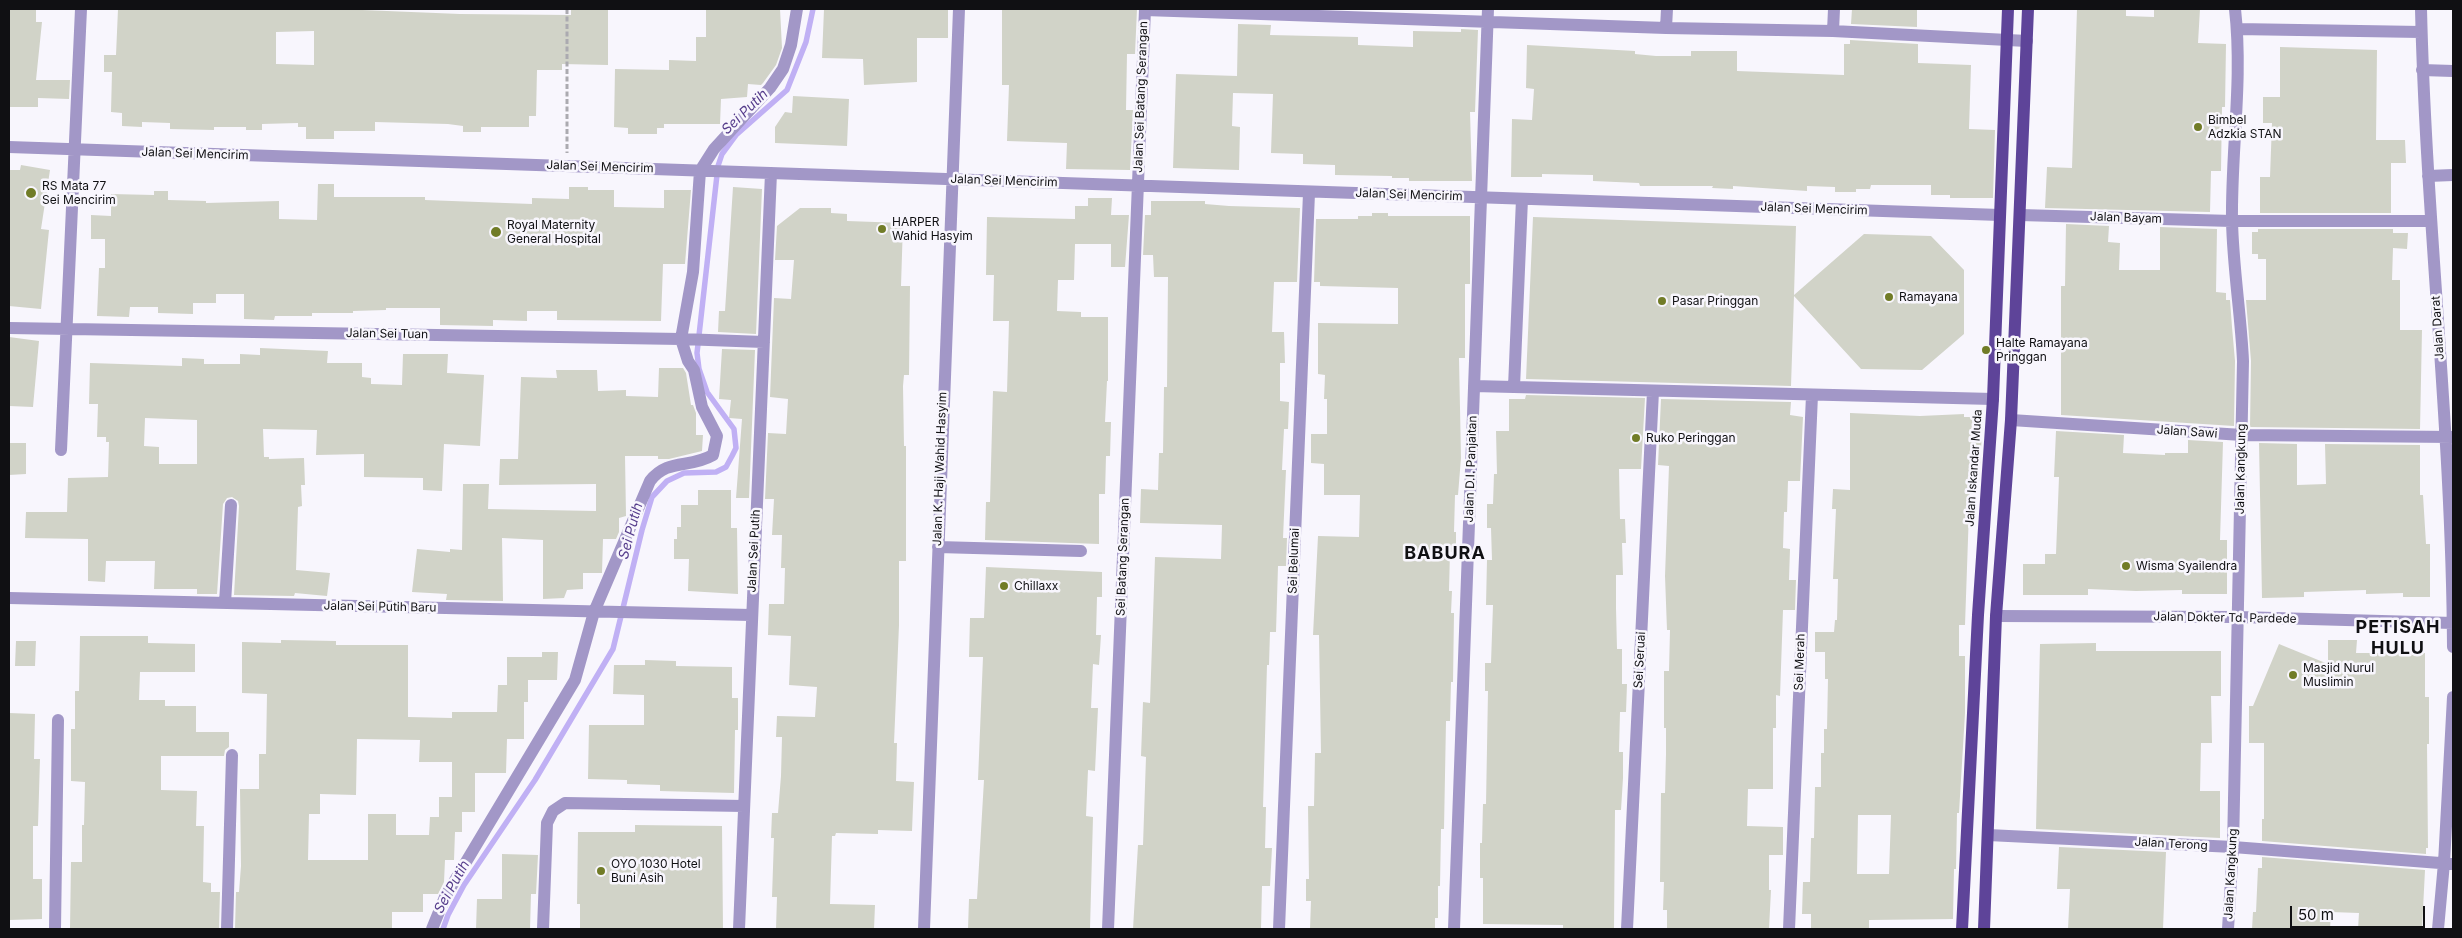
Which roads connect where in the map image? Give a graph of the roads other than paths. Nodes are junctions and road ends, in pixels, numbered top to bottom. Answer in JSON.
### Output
{"nodes":[{"id":1,"x":80,"y":9,"type":"edge"},
{"id":2,"x":797,"y":9,"type":"edge"},
{"id":3,"x":959,"y":9,"type":"edge"},
{"id":4,"x":1145,"y":9,"type":"edge"},
{"id":5,"x":1488,"y":9,"type":"edge"},
{"id":6,"x":1667,"y":9,"type":"edge"},
{"id":7,"x":1834,"y":9,"type":"edge"},
{"id":8,"x":2008,"y":9,"type":"edge"},
{"id":9,"x":2028,"y":9,"type":"edge"},
{"id":10,"x":2235,"y":9,"type":"edge"},
{"id":11,"x":2421,"y":9,"type":"edge"},
{"id":12,"x":1314,"y":12,"type":"edge"},
{"id":13,"x":1488,"y":23,"type":"junction"},
{"id":14,"x":1666,"y":28,"type":"junction"},
{"id":15,"x":2238,"y":29,"type":"junction"},
{"id":16,"x":1833,"y":31,"type":"junction"},
{"id":17,"x":2421,"y":32,"type":"junction"},
{"id":18,"x":2007,"y":40,"type":"junction"},
{"id":19,"x":2027,"y":41,"type":"junction"},
{"id":20,"x":2422,"y":70,"type":"junction"},
{"id":21,"x":2453,"y":71,"type":"edge"},
{"id":22,"x":9,"y":147,"type":"edge"},
{"id":23,"x":76,"y":149,"type":"junction"},
{"id":24,"x":702,"y":171,"type":"junction"},
{"id":25,"x":771,"y":173,"type":"junction"},
{"id":26,"x":2453,"y":175,"type":"edge"},
{"id":27,"x":2428,"y":176,"type":"junction"},
{"id":28,"x":951,"y":180,"type":"junction"},
{"id":29,"x":1137,"y":186,"type":"junction"},
{"id":30,"x":1310,"y":192,"type":"junction"},
{"id":31,"x":1481,"y":198,"type":"junction"},
{"id":32,"x":1522,"y":199,"type":"junction"},
{"id":33,"x":2000,"y":215,"type":"junction"},
{"id":34,"x":2020,"y":215,"type":"junction"},
{"id":35,"x":2232,"y":221,"type":"junction"},
{"id":36,"x":2431,"y":221,"type":"junction"},
{"id":37,"x":9,"y":328,"type":"edge"},
{"id":38,"x":66,"y":328,"type":"junction"},
{"id":39,"x":686,"y":339,"type":"junction"},
{"id":40,"x":764,"y":342,"type":"junction"},
{"id":41,"x":1474,"y":386,"type":"junction"},
{"id":42,"x":1514,"y":387,"type":"junction"},
{"id":43,"x":1653,"y":390,"type":"junction"},
{"id":44,"x":1812,"y":395,"type":"junction"},
{"id":45,"x":1993,"y":400,"type":"junction"},
{"id":46,"x":2012,"y":400,"type":"junction"},
{"id":47,"x":2011,"y":420,"type":"junction"},
{"id":48,"x":2242,"y":435,"type":"junction"},
{"id":49,"x":2449,"y":437,"type":"edge"},
{"id":50,"x":61,"y":450,"type":"dead end"},
{"id":51,"x":231,"y":505,"type":"dead end"},
{"id":52,"x":938,"y":547,"type":"junction"},
{"id":53,"x":1081,"y":551,"type":"dead end"},
{"id":54,"x":9,"y":598,"type":"edge"},
{"id":55,"x":225,"y":603,"type":"junction"},
{"id":56,"x":594,"y":612,"type":"junction"},
{"id":57,"x":751,"y":615,"type":"junction"},
{"id":58,"x":1978,"y":615,"type":"junction"},
{"id":59,"x":1996,"y":616,"type":"junction"},
{"id":60,"x":2238,"y":617,"type":"junction"},
{"id":61,"x":2453,"y":623,"type":"edge"},
{"id":62,"x":2453,"y":648,"type":"edge"},
{"id":63,"x":2453,"y":697,"type":"edge"},
{"id":64,"x":58,"y":720,"type":"dead end"},
{"id":65,"x":232,"y":755,"type":"dead end"},
{"id":66,"x":744,"y":806,"type":"junction"},
{"id":67,"x":1988,"y":835,"type":"junction"},
{"id":68,"x":2233,"y":848,"type":"junction"},
{"id":69,"x":2449,"y":863,"type":"edge"},
{"id":70,"x":55,"y":929,"type":"edge"},
{"id":71,"x":227,"y":929,"type":"edge"},
{"id":72,"x":432,"y":929,"type":"edge"},
{"id":73,"x":543,"y":929,"type":"edge"},
{"id":74,"x":739,"y":929,"type":"edge"},
{"id":75,"x":924,"y":929,"type":"edge"},
{"id":76,"x":1108,"y":929,"type":"edge"},
{"id":77,"x":1279,"y":929,"type":"edge"},
{"id":78,"x":1454,"y":929,"type":"edge"},
{"id":79,"x":1627,"y":929,"type":"edge"},
{"id":80,"x":1789,"y":929,"type":"edge"},
{"id":81,"x":1962,"y":929,"type":"edge"},
{"id":82,"x":1984,"y":929,"type":"edge"},
{"id":83,"x":2228,"y":929,"type":"edge"},
{"id":84,"x":2438,"y":929,"type":"edge"}],
"edges":[{"from":1,"to":23,"type":"street"},
{"from":2,"to":24,"type":"street"},
{"from":3,"to":28,"type":"street","name":"Jalan K. Haji Wahid Hasyim"},
{"from":4,"to":12,"type":"street"},
{"from":4,"to":29,"type":"street","name":"Jalan Sei Batang Serangan"},
{"from":5,"to":13,"type":"street","name":"Jalan D.I. Panjaitan"},
{"from":6,"to":14,"type":"street"},
{"from":7,"to":16,"type":"street"},
{"from":8,"to":18,"type":"main road","name":"Jalan Iskandar Muda"},
{"from":9,"to":19,"type":"main road"},
{"from":10,"to":15,"type":"street","name":"Jalan Kangkung"},
{"from":11,"to":17,"type":"street","name":"Jalan Darat"},
{"from":12,"to":13,"type":"street"},
{"from":13,"to":14,"type":"street"},
{"from":13,"to":31,"type":"street","name":"Jalan D.I. Panjaitan"},
{"from":14,"to":16,"type":"street"},
{"from":15,"to":17,"type":"street"},
{"from":15,"to":35,"type":"street","name":"Jalan Kangkung"},
{"from":16,"to":18,"type":"street"},
{"from":17,"to":20,"type":"street","name":"Jalan Darat"},
{"from":18,"to":19,"type":"street"},
{"from":18,"to":33,"type":"main road","name":"Jalan Iskandar Muda"},
{"from":19,"to":34,"type":"main road"},
{"from":20,"to":21,"type":"street"},
{"from":20,"to":27,"type":"street","name":"Jalan Darat"},
{"from":22,"to":23,"type":"street","name":"Jalan Sei Mencirim"},
{"from":23,"to":24,"type":"street","name":"Jalan Sei Mencirim"},
{"from":23,"to":38,"type":"street"},
{"from":24,"to":25,"type":"street","name":"Jalan Sei Mencirim"},
{"from":24,"to":39,"type":"street"},
{"from":25,"to":28,"type":"street","name":"Jalan Sei Mencirim"},
{"from":25,"to":40,"type":"street","name":"Jalan Sei Putih"},
{"from":26,"to":27,"type":"street"},
{"from":27,"to":36,"type":"street","name":"Jalan Darat"},
{"from":28,"to":29,"type":"street","name":"Jalan Sei Mencirim"},
{"from":28,"to":52,"type":"street","name":"Jalan K. Haji Wahid Hasyim"},
{"from":29,"to":30,"type":"street","name":"Jalan Sei Mencirim"},
{"from":29,"to":76,"type":"street","name":"Sei Batang Serangan"},
{"from":30,"to":31,"type":"street","name":"Jalan Sei Mencirim"},
{"from":30,"to":77,"type":"street","name":"Sei Belumai"},
{"from":31,"to":32,"type":"street","name":"Jalan Sei Mencirim"},
{"from":31,"to":41,"type":"street","name":"Jalan D.I. Panjaitan"},
{"from":32,"to":33,"type":"street","name":"Jalan Sei Mencirim"},
{"from":32,"to":42,"type":"street"},
{"from":33,"to":45,"type":"main road","name":"Jalan Iskandar Muda"},
{"from":34,"to":35,"type":"street","name":"Jalan Bayam"},
{"from":34,"to":46,"type":"main road"},
{"from":35,"to":36,"type":"street","name":"Jalan Bayam"},
{"from":35,"to":48,"type":"street","name":"Jalan Kangkung"},
{"from":36,"to":49,"type":"street","name":"Jalan Darat"},
{"from":37,"to":38,"type":"street","name":"Jalan Sei Tuan"},
{"from":38,"to":39,"type":"street","name":"Jalan Sei Tuan"},
{"from":38,"to":50,"type":"street"},
{"from":39,"to":40,"type":"street","name":"Jalan Sei Tuan"},
{"from":39,"to":56,"type":"street"},
{"from":40,"to":57,"type":"street","name":"Jalan Sei Putih"},
{"from":41,"to":42,"type":"street"},
{"from":41,"to":78,"type":"street","name":"Jalan D.I. Panjaitan"},
{"from":42,"to":43,"type":"street"},
{"from":43,"to":44,"type":"street"},
{"from":43,"to":79,"type":"street","name":"Sei Seruai"},
{"from":44,"to":45,"type":"street"},
{"from":44,"to":80,"type":"street","name":"Sei Merah"},
{"from":45,"to":46,"type":"main road"},
{"from":45,"to":58,"type":"main road","name":"Jalan Iskandar Muda"},
{"from":46,"to":47,"type":"main road"},
{"from":47,"to":48,"type":"street","name":"Jalan Sawi"},
{"from":47,"to":59,"type":"main road"},
{"from":48,"to":49,"type":"street","name":"Jalan Sawi"},
{"from":48,"to":60,"type":"street","name":"Jalan Kangkung"},
{"from":49,"to":61,"type":"street","name":"Jalan Darat"},
{"from":51,"to":55,"type":"street"},
{"from":52,"to":53,"type":"street"},
{"from":52,"to":75,"type":"street","name":"Jalan K. Haji Wahid Hasyim"},
{"from":54,"to":55,"type":"street","name":"Jalan Sei Putih Baru"},
{"from":55,"to":56,"type":"street","name":"Jalan Sei Putih Baru"},
{"from":56,"to":57,"type":"street","name":"Jalan Sei Putih Baru"},
{"from":56,"to":72,"type":"street"},
{"from":57,"to":66,"type":"street","name":"Jalan Sei Putih"},
{"from":58,"to":59,"type":"main road"},
{"from":58,"to":81,"type":"main road","name":"Jalan Iskandar Muda"},
{"from":59,"to":60,"type":"street","name":"Jalan Dokter Td. Pardede"},
{"from":59,"to":67,"type":"main road"},
{"from":60,"to":61,"type":"street","name":"Jalan Dokter Td. Pardede"},
{"from":60,"to":68,"type":"street","name":"Jalan Kangkung"},
{"from":61,"to":62,"type":"street","name":"Jalan Darat"},
{"from":63,"to":69,"type":"street"},
{"from":64,"to":70,"type":"street"},
{"from":65,"to":71,"type":"street"},
{"from":66,"to":73,"type":"street"},
{"from":66,"to":74,"type":"street","name":"Jalan Sei Putih"},
{"from":67,"to":68,"type":"street","name":"Jalan Terong"},
{"from":67,"to":82,"type":"main road"},
{"from":68,"to":69,"type":"street","name":"Jalan Terong"},
{"from":68,"to":83,"type":"street","name":"Jalan Kangkung"},
{"from":69,"to":84,"type":"street"}]}
